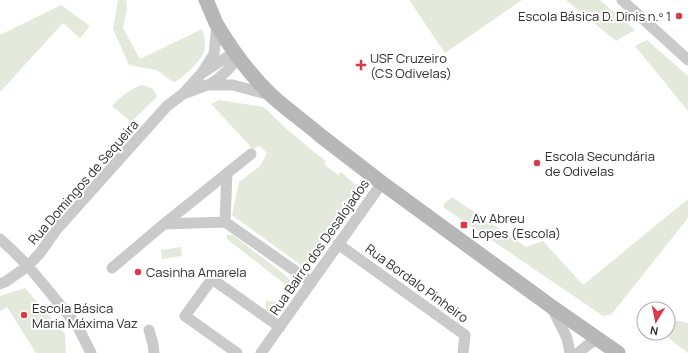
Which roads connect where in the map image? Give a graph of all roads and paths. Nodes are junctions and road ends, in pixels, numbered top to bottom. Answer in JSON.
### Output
{"nodes":[{"id":1,"x":206,"y":0,"type":"edge"},
{"id":2,"x":622,"y":0,"type":"edge"},
{"id":3,"x":217,"y":24,"type":"junction"},
{"id":4,"x":239,"y":57,"type":"junction"},
{"id":5,"x":688,"y":60,"type":"edge"},
{"id":6,"x":202,"y":74,"type":"junction"},
{"id":7,"x":207,"y":85,"type":"junction"},
{"id":8,"x":183,"y":94,"type":"junction"},
{"id":9,"x":272,"y":95,"type":"junction"},
{"id":10,"x":251,"y":154,"type":"dead end"},
{"id":11,"x":227,"y":172,"type":"junction"},
{"id":12,"x":382,"y":182,"type":"junction"},
{"id":13,"x":226,"y":222,"type":"junction"},
{"id":14,"x":164,"y":224,"type":"junction"},
{"id":15,"x":0,"y":239,"type":"edge"},
{"id":16,"x":338,"y":244,"type":"junction"},
{"id":17,"x":28,"y":266,"type":"junction"},
{"id":18,"x":112,"y":268,"type":"dead end"},
{"id":19,"x":311,"y":282,"type":"junction"},
{"id":20,"x":0,"y":284,"type":"edge"},
{"id":21,"x":552,"y":307,"type":"junction"},
{"id":22,"x":280,"y":327,"type":"junction"},
{"id":23,"x":149,"y":330,"type":"dead end"},
{"id":24,"x":595,"y":346,"type":"edge"},
{"id":25,"x":91,"y":353,"type":"edge"},
{"id":26,"x":154,"y":353,"type":"edge"},
{"id":27,"x":237,"y":353,"type":"edge"},
{"id":28,"x":261,"y":353,"type":"edge"},
{"id":29,"x":463,"y":353,"type":"edge"},
{"id":30,"x":570,"y":353,"type":"edge"},
{"id":31,"x":578,"y":353,"type":"edge"},
{"id":32,"x":618,"y":353,"type":"edge"}],
"edges":[{"from":1,"to":3,"type":"main road"},
{"from":2,"to":5,"type":"street"},
{"from":3,"to":4,"type":"main road"},
{"from":3,"to":6,"type":"street"},
{"from":4,"to":6,"type":"street"},
{"from":4,"to":7,"type":"street"},
{"from":4,"to":9,"type":"main road"},
{"from":6,"to":8,"type":"street"},
{"from":7,"to":8,"type":"street"},
{"from":7,"to":9,"type":"street"},
{"from":8,"to":17,"type":"street","name":"Rua Domingos de Sequeira"},
{"from":9,"to":12,"type":"main road"},
{"from":10,"to":11,"type":"street"},
{"from":11,"to":13,"type":"street"},
{"from":11,"to":14,"type":"street"},
{"from":12,"to":16,"type":"street","name":"Rua Bairro dos Desalojados"},
{"from":12,"to":21,"type":"main road"},
{"from":13,"to":14,"type":"street"},
{"from":13,"to":19,"type":"street"},
{"from":14,"to":18,"type":"street"},
{"from":15,"to":17,"type":"street"},
{"from":16,"to":19,"type":"street","name":"Rua Bairro dos Desalojados"},
{"from":16,"to":29,"type":"street","name":"Rua Bordalo Pinheiro"},
{"from":17,"to":20,"type":"street","name":"Rua Domingos de Sequeira"},
{"from":17,"to":25,"type":"street"},
{"from":19,"to":22,"type":"street","name":"Rua Bairro dos Desalojados"},
{"from":21,"to":24,"type":"main road"},
{"from":21,"to":30,"type":"street"},
{"from":22,"to":27,"type":"street"},
{"from":22,"to":28,"type":"street","name":"Rua Bairro dos Desalojados"},
{"from":23,"to":26,"type":"street"},
{"from":24,"to":31,"type":"street"},
{"from":24,"to":32,"type":"main road"}]}
